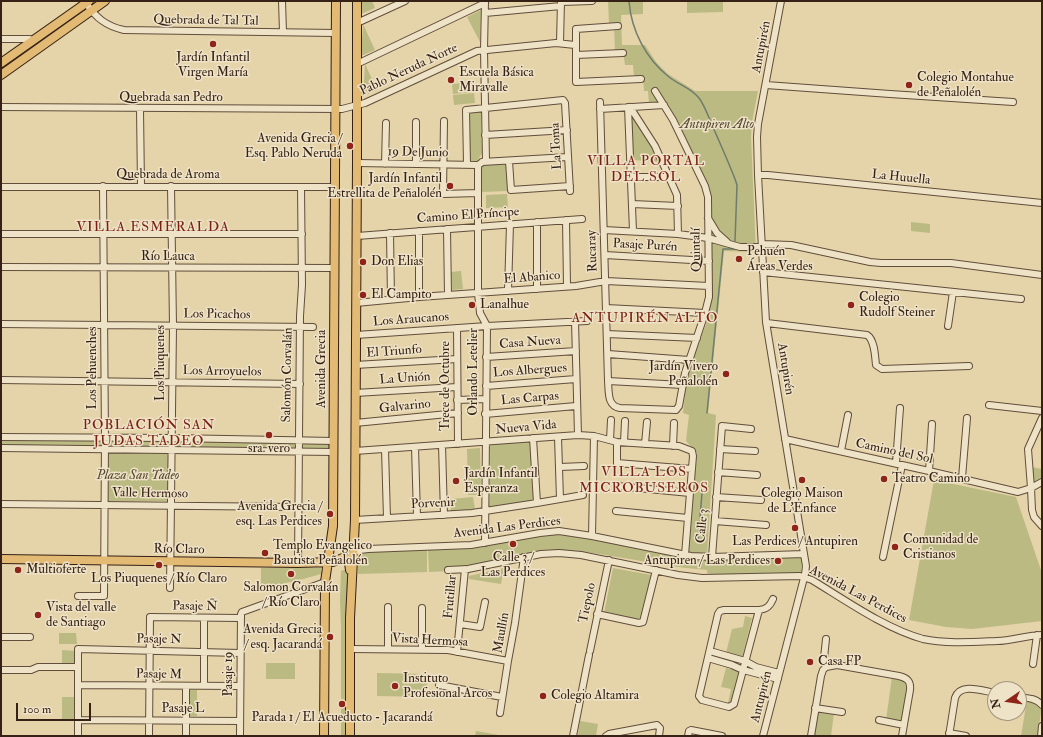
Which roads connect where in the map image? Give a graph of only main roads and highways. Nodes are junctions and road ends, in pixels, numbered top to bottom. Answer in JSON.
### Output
{"nodes":[{"id":1,"x":105,"y":1,"type":"edge"},
{"id":2,"x":336,"y":1,"type":"edge"},
{"id":3,"x":357,"y":1,"type":"edge"},
{"id":4,"x":88,"y":2,"type":"edge"},
{"id":5,"x":1,"y":63,"type":"edge"},
{"id":6,"x":1,"y":74,"type":"edge"},
{"id":7,"x":1,"y":559,"type":"edge"},
{"id":8,"x":327,"y":562,"type":"junction"},
{"id":9,"x":351,"y":587,"type":"junction"},
{"id":10,"x":324,"y":736,"type":"edge"},
{"id":11,"x":350,"y":736,"type":"edge"}],
"edges":[{"from":1,"to":6,"type":"main road"},
{"from":2,"to":8,"type":"main road","name":"Avenida Grecia"},
{"from":3,"to":9,"type":"main road"},
{"from":4,"to":5,"type":"main road"},
{"from":7,"to":8,"type":"main road","name":"Río Claro"},
{"from":8,"to":9,"type":"main road","name":"Río Claro"},
{"from":8,"to":10,"type":"main road","name":"Avenida Grecia"},
{"from":9,"to":11,"type":"main road"}]}
